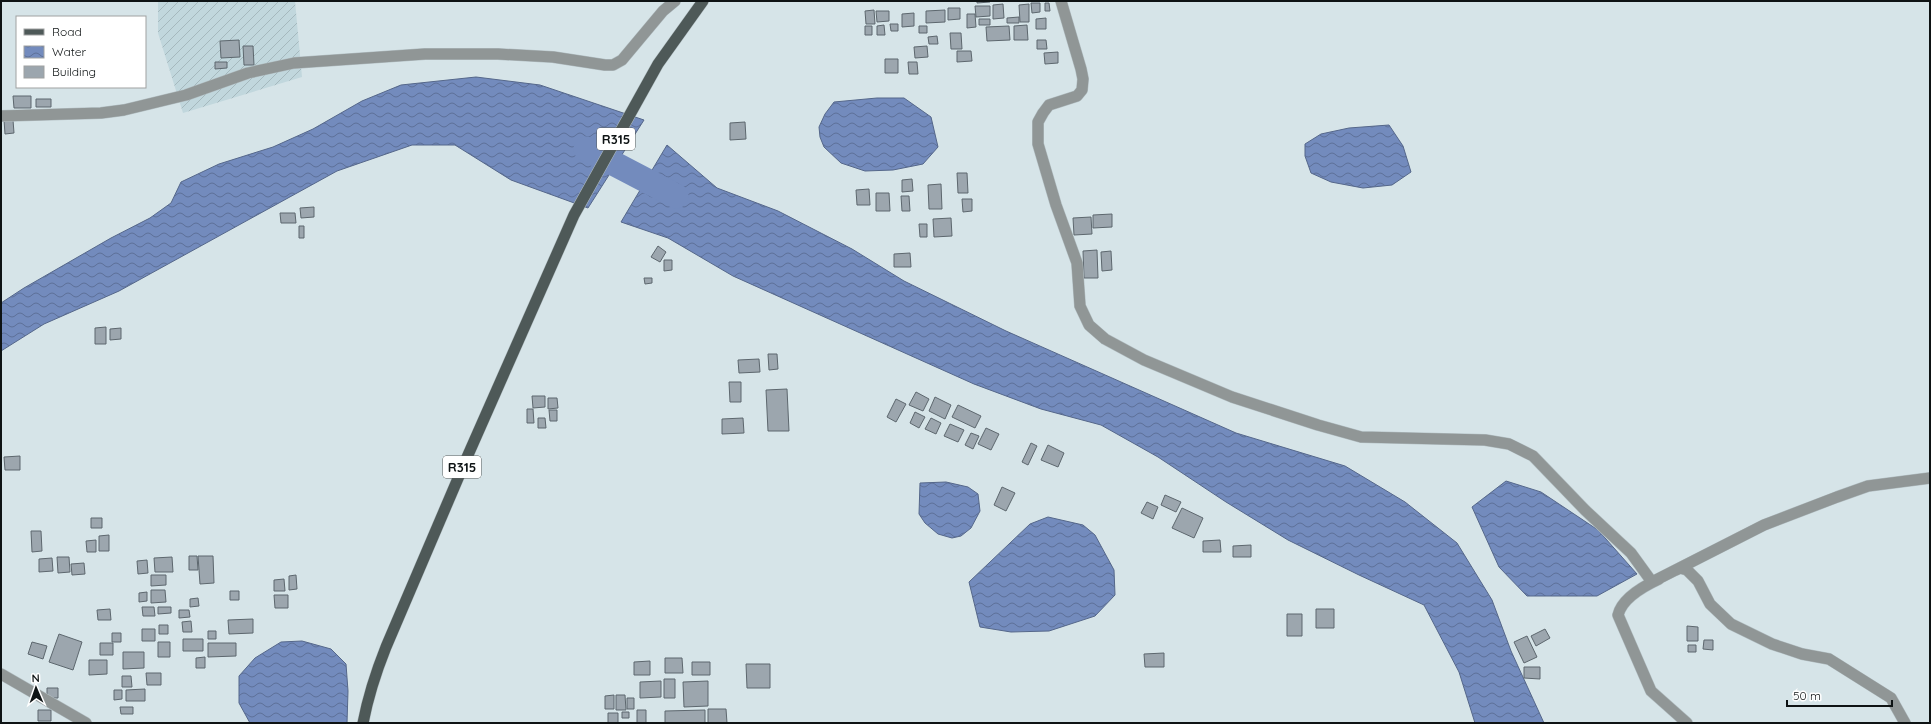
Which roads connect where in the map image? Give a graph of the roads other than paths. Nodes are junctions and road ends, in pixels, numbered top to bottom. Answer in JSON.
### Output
{"nodes":[{"id":1,"x":675,"y":1,"type":"edge"},
{"id":2,"x":703,"y":1,"type":"edge"},
{"id":3,"x":1060,"y":1,"type":"edge"},
{"id":4,"x":1,"y":116,"type":"edge"},
{"id":5,"x":1930,"y":478,"type":"edge"},
{"id":6,"x":1652,"y":582,"type":"junction"},
{"id":7,"x":1,"y":674,"type":"edge"},
{"id":8,"x":86,"y":723,"type":"edge"},
{"id":9,"x":363,"y":723,"type":"edge"},
{"id":10,"x":1687,"y":723,"type":"edge"},
{"id":11,"x":1905,"y":723,"type":"edge"}],
"edges":[{"from":1,"to":4,"type":"street"},
{"from":2,"to":9,"type":"main road","number":"R315"},
{"from":3,"to":6,"type":"street"},
{"from":5,"to":6,"type":"street"},
{"from":6,"to":10,"type":"street"},
{"from":6,"to":11,"type":"street"},
{"from":7,"to":8,"type":"street"}]}
